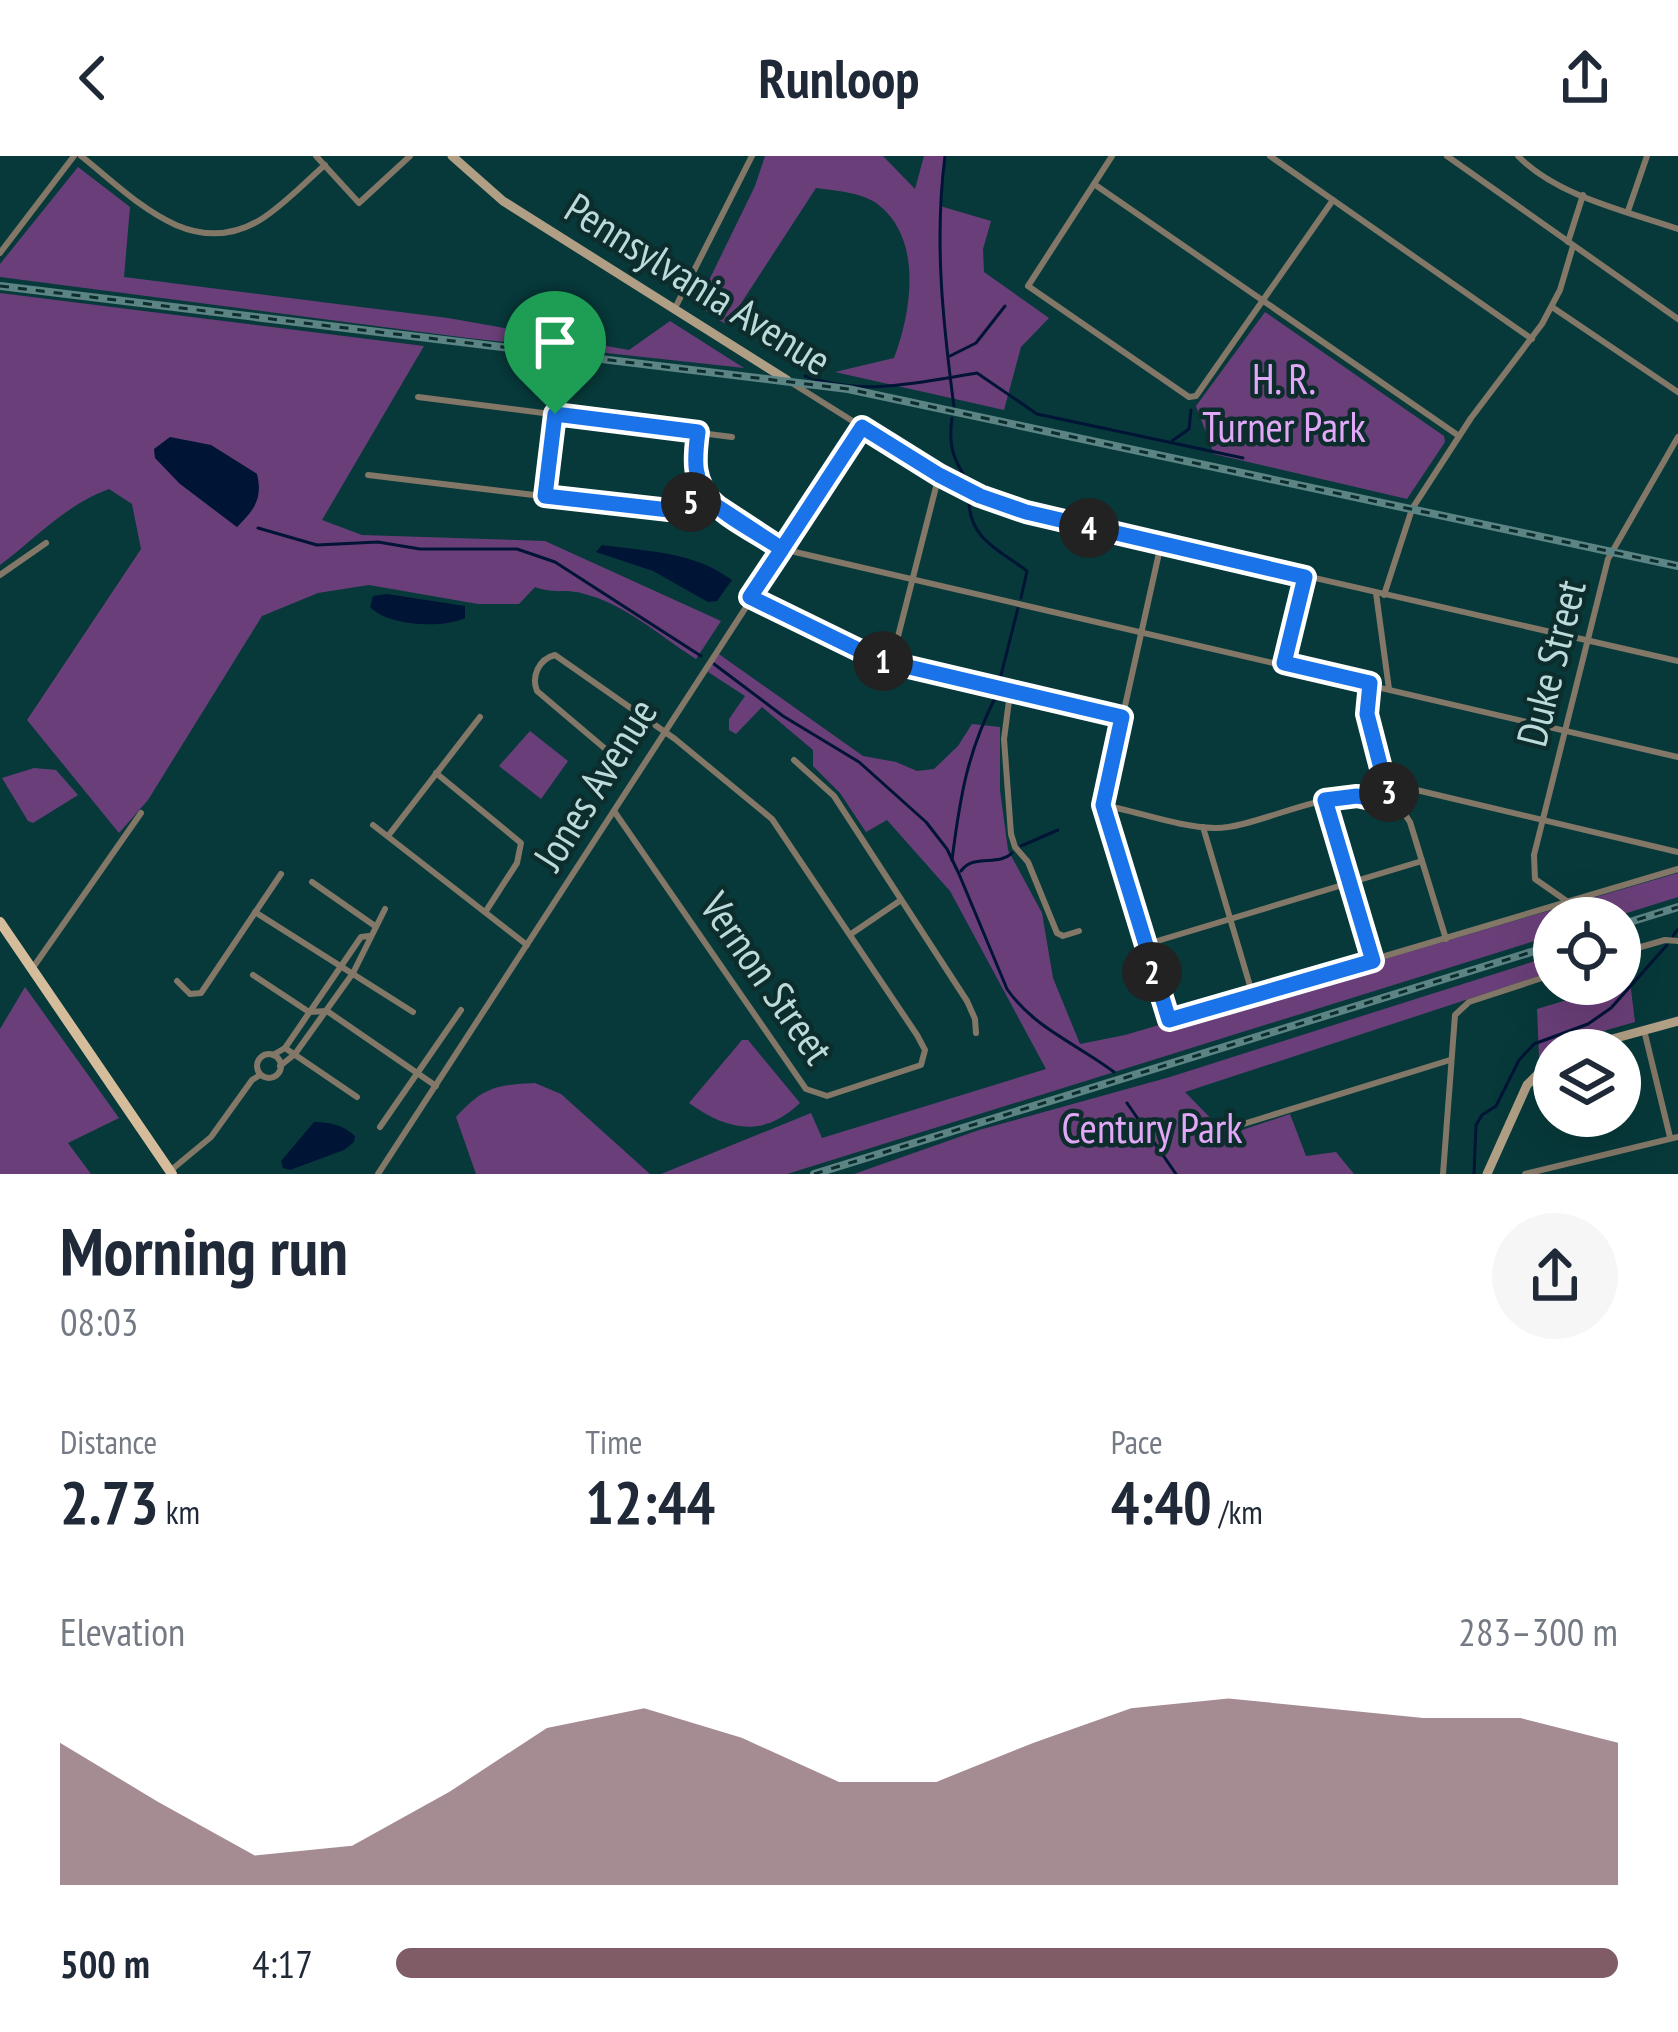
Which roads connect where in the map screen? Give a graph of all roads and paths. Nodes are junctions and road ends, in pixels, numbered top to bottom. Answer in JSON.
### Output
{"nodes":[{"id":1,"x":77,"y":156,"type":"edge"},
{"id":2,"x":316,"y":156,"type":"edge"},
{"id":3,"x":410,"y":156,"type":"edge"},
{"id":4,"x":452,"y":156,"type":"edge"},
{"id":5,"x":752,"y":156,"type":"edge"},
{"id":6,"x":1112,"y":156,"type":"edge"},
{"id":7,"x":1270,"y":156,"type":"edge"},
{"id":8,"x":1447,"y":156,"type":"edge"},
{"id":9,"x":1518,"y":156,"type":"edge"},
{"id":10,"x":1647,"y":156,"type":"edge"},
{"id":11,"x":325,"y":165,"type":"junction"},
{"id":12,"x":1094,"y":184,"type":"junction"},
{"id":13,"x":1583,"y":194,"type":"junction"},
{"id":14,"x":1333,"y":200,"type":"junction"},
{"id":15,"x":1628,"y":211,"type":"junction"},
{"id":16,"x":1678,"y":229,"type":"edge"},
{"id":17,"x":1571,"y":244,"type":"junction"},
{"id":18,"x":0,"y":253,"type":"edge"},
{"id":19,"x":1264,"y":302,"type":"junction"},
{"id":20,"x":1551,"y":307,"type":"junction"},
{"id":21,"x":674,"y":310,"type":"junction"},
{"id":22,"x":1678,"y":319,"type":"edge"},
{"id":23,"x":1532,"y":339,"type":"junction"},
{"id":24,"x":788,"y":380,"type":"joint"},
{"id":25,"x":1678,"y":392,"type":"edge"},
{"id":26,"x":418,"y":397,"type":"dead end"},
{"id":27,"x":555,"y":414,"type":"junction"},
{"id":28,"x":862,"y":427,"type":"junction"},
{"id":29,"x":698,"y":432,"type":"junction"},
{"id":30,"x":1459,"y":436,"type":"junction"},
{"id":31,"x":1678,"y":436,"type":"edge"},
{"id":32,"x":732,"y":437,"type":"dead end"},
{"id":33,"x":368,"y":475,"type":"dead end"},
{"id":34,"x":939,"y":475,"type":"junction"},
{"id":35,"x":704,"y":493,"type":"junction"},
{"id":36,"x":545,"y":496,"type":"junction"},
{"id":37,"x":46,"y":543,"type":"dead end"},
{"id":38,"x":1161,"y":544,"type":"junction"},
{"id":39,"x":782,"y":549,"type":"junction"},
{"id":40,"x":0,"y":575,"type":"edge"},
{"id":41,"x":1305,"y":577,"type":"junction"},
{"id":42,"x":912,"y":578,"type":"junction"},
{"id":43,"x":1380,"y":594,"type":"junction"},
{"id":44,"x":750,"y":597,"type":"junction"},
{"id":45,"x":1142,"y":630,"type":"junction"},
{"id":46,"x":1587,"y":642,"type":"junction"},
{"id":47,"x":1678,"y":661,"type":"edge"},
{"id":48,"x":1284,"y":663,"type":"junction"},
{"id":49,"x":891,"y":664,"type":"junction"},
{"id":50,"x":1370,"y":683,"type":"junction"},
{"id":51,"x":1389,"y":689,"type":"junction"},
{"id":52,"x":1010,"y":693,"type":"junction"},
{"id":53,"x":480,"y":717,"type":"dead end"},
{"id":54,"x":1122,"y":717,"type":"junction"},
{"id":55,"x":644,"y":719,"type":"junction"},
{"id":56,"x":1566,"y":730,"type":"junction"},
{"id":57,"x":663,"y":732,"type":"junction"},
{"id":58,"x":1678,"y":757,"type":"edge"},
{"id":59,"x":794,"y":760,"type":"dead end"},
{"id":60,"x":436,"y":773,"type":"junction"},
{"id":61,"x":1387,"y":783,"type":"junction"},
{"id":62,"x":1325,"y":800,"type":"junction"},
{"id":63,"x":1390,"y":803,"type":"junction"},
{"id":64,"x":1103,"y":805,"type":"junction"},
{"id":65,"x":614,"y":811,"type":"junction"},
{"id":66,"x":141,"y":813,"type":"dead end"},
{"id":67,"x":1544,"y":818,"type":"junction"},
{"id":68,"x":373,"y":826,"type":"dead end"},
{"id":69,"x":1203,"y":826,"type":"junction"},
{"id":70,"x":388,"y":836,"type":"junction"},
{"id":71,"x":1678,"y":852,"type":"edge"},
{"id":72,"x":1422,"y":861,"type":"junction"},
{"id":73,"x":1678,"y":869,"type":"edge"},
{"id":74,"x":281,"y":874,"type":"dead end"},
{"id":75,"x":312,"y":882,"type":"dead end"},
{"id":76,"x":1350,"y":883,"type":"junction"},
{"id":77,"x":1561,"y":897,"type":"edge"},
{"id":78,"x":1585,"y":897,"type":"edge"},
{"id":79,"x":902,"y":900,"type":"junction"},
{"id":80,"x":386,"y":909,"type":"dead end"},
{"id":81,"x":255,"y":912,"type":"junction"},
{"id":82,"x":486,"y":912,"type":"junction"},
{"id":83,"x":1533,"y":913,"type":"edge"},
{"id":84,"x":1229,"y":919,"type":"junction"},
{"id":85,"x":0,"y":922,"type":"edge"},
{"id":86,"x":375,"y":926,"type":"junction"},
{"id":87,"x":1079,"y":931,"type":"dead end"},
{"id":88,"x":850,"y":934,"type":"junction"},
{"id":89,"x":369,"y":936,"type":"junction"},
{"id":90,"x":1445,"y":939,"type":"junction"},
{"id":91,"x":1678,"y":941,"type":"edge"},
{"id":92,"x":528,"y":945,"type":"junction"},
{"id":93,"x":1144,"y":945,"type":"junction"},
{"id":94,"x":1641,"y":947,"type":"edge"},
{"id":95,"x":1373,"y":961,"type":"junction"},
{"id":96,"x":32,"y":969,"type":"junction"},
{"id":97,"x":340,"y":969,"type":"junction"},
{"id":98,"x":353,"y":973,"type":"junction"},
{"id":99,"x":253,"y":975,"type":"dead end"},
{"id":100,"x":177,"y":981,"type":"dead end"},
{"id":101,"x":1533,"y":981,"type":"edge"},
{"id":102,"x":1253,"y":997,"type":"junction"},
{"id":103,"x":461,"y":1010,"type":"dead end"},
{"id":104,"x":327,"y":1011,"type":"junction"},
{"id":105,"x":309,"y":1012,"type":"junction"},
{"id":106,"x":413,"y":1012,"type":"dead end"},
{"id":107,"x":1678,"y":1021,"type":"edge"},
{"id":108,"x":1644,"y":1030,"type":"junction"},
{"id":109,"x":1641,"y":1031,"type":"edge"},
{"id":110,"x":976,"y":1033,"type":"dead end"},
{"id":111,"x":286,"y":1048,"type":"junction"},
{"id":112,"x":295,"y":1054,"type":"junction"},
{"id":113,"x":273,"y":1055,"type":"junction"},
{"id":114,"x":1450,"y":1060,"type":"junction"},
{"id":115,"x":280,"y":1066,"type":"junction"},
{"id":116,"x":418,"y":1073,"type":"junction"},
{"id":117,"x":260,"y":1075,"type":"junction"},
{"id":118,"x":1533,"y":1079,"type":"edge"},
{"id":119,"x":436,"y":1086,"type":"junction"},
{"id":120,"x":357,"y":1097,"type":"dead end"},
{"id":121,"x":380,"y":1127,"type":"dead end"},
{"id":122,"x":1224,"y":1130,"type":"dead end"},
{"id":123,"x":1674,"y":1138,"type":"edge"},
{"id":124,"x":171,"y":1173,"type":"edge"},
{"id":125,"x":378,"y":1174,"type":"edge"},
{"id":126,"x":1442,"y":1174,"type":"edge"},
{"id":127,"x":1487,"y":1174,"type":"edge"},
{"id":128,"x":1525,"y":1174,"type":"edge"}],
"edges":[{"from":1,"to":11,"type":"street"},
{"from":1,"to":18,"type":"street"},
{"from":2,"to":11,"type":"street"},
{"from":3,"to":11,"type":"street"},
{"from":4,"to":21,"type":"street","name":"Pennsylvania Avenue"},
{"from":5,"to":21,"type":"street"},
{"from":6,"to":12,"type":"street"},
{"from":7,"to":14,"type":"street"},
{"from":8,"to":17,"type":"street"},
{"from":9,"to":13,"type":"street"},
{"from":10,"to":15,"type":"street"},
{"from":12,"to":19,"type":"street"},
{"from":12,"to":19,"type":"street"},
{"from":13,"to":15,"type":"street"},
{"from":13,"to":17,"type":"street"},
{"from":14,"to":19,"type":"street"},
{"from":14,"to":23,"type":"street"},
{"from":15,"to":16,"type":"street"},
{"from":17,"to":20,"type":"street"},
{"from":17,"to":22,"type":"street"},
{"from":19,"to":30,"type":"street"},
{"from":20,"to":23,"type":"street"},
{"from":20,"to":25,"type":"street"},
{"from":21,"to":24,"type":"street","name":"Pennsylvania Avenue"},
{"from":23,"to":30,"type":"street"},
{"from":24,"to":28,"type":"street","name":"Pennsylvania Avenue"},
{"from":26,"to":27,"type":"street"},
{"from":27,"to":29,"type":"street"},
{"from":27,"to":36,"type":"street"},
{"from":28,"to":34,"type":"street","name":"Pennsylvania Avenue"},
{"from":28,"to":39,"type":"street","name":"Jones Avenue"},
{"from":29,"to":32,"type":"street"},
{"from":29,"to":35,"type":"street"},
{"from":30,"to":43,"type":"street"},
{"from":31,"to":46,"type":"street","name":"Duke Street"},
{"from":33,"to":36,"type":"street"},
{"from":34,"to":38,"type":"street","name":"Pennsylvania Avenue"},
{"from":34,"to":42,"type":"street"},
{"from":35,"to":36,"type":"street"},
{"from":35,"to":39,"type":"street"},
{"from":37,"to":40,"type":"street"},
{"from":38,"to":41,"type":"street","name":"Pennsylvania Avenue"},
{"from":38,"to":45,"type":"street"},
{"from":39,"to":42,"type":"street"},
{"from":39,"to":44,"type":"street","name":"Jones Avenue"},
{"from":41,"to":43,"type":"street","name":"Pennsylvania Avenue"},
{"from":41,"to":48,"type":"street"},
{"from":42,"to":45,"type":"street"},
{"from":42,"to":49,"type":"street"},
{"from":43,"to":46,"type":"street","name":"Pennsylvania Avenue"},
{"from":43,"to":51,"type":"street"},
{"from":44,"to":49,"type":"street"},
{"from":44,"to":57,"type":"street","name":"Jones Avenue"},
{"from":45,"to":48,"type":"street"},
{"from":45,"to":54,"type":"street"},
{"from":46,"to":47,"type":"street","name":"Pennsylvania Avenue"},
{"from":46,"to":56,"type":"street","name":"Duke Street"},
{"from":48,"to":50,"type":"street"},
{"from":49,"to":52,"type":"street"},
{"from":50,"to":51,"type":"street"},
{"from":50,"to":61,"type":"street"},
{"from":51,"to":56,"type":"street"},
{"from":52,"to":54,"type":"street"},
{"from":52,"to":87,"type":"street"},
{"from":53,"to":60,"type":"street"},
{"from":54,"to":64,"type":"street"},
{"from":55,"to":55,"type":"street"},
{"from":55,"to":57,"type":"street"},
{"from":56,"to":58,"type":"street"},
{"from":56,"to":67,"type":"street","name":"Duke Street"},
{"from":57,"to":65,"type":"street","name":"Jones Avenue"},
{"from":57,"to":88,"type":"street"},
{"from":59,"to":79,"type":"street"},
{"from":60,"to":70,"type":"street"},
{"from":60,"to":82,"type":"street"},
{"from":61,"to":63,"type":"street"},
{"from":61,"to":67,"type":"street"},
{"from":62,"to":63,"type":"street"},
{"from":62,"to":69,"type":"street"},
{"from":62,"to":76,"type":"street"},
{"from":63,"to":72,"type":"street"},
{"from":64,"to":69,"type":"street"},
{"from":64,"to":93,"type":"street"},
{"from":65,"to":88,"type":"street","name":"Vernon Street"},
{"from":65,"to":92,"type":"street","name":"Jones Avenue"},
{"from":66,"to":96,"type":"street"},
{"from":67,"to":71,"type":"street"},
{"from":67,"to":77,"type":"street","name":"Duke Street"},
{"from":68,"to":70,"type":"street"},
{"from":69,"to":84,"type":"street"},
{"from":70,"to":82,"type":"street"},
{"from":72,"to":76,"type":"street"},
{"from":72,"to":90,"type":"street"},
{"from":73,"to":78,"type":"street"},
{"from":74,"to":81,"type":"street"},
{"from":75,"to":86,"type":"street"},
{"from":76,"to":84,"type":"street"},
{"from":76,"to":95,"type":"street"},
{"from":79,"to":88,"type":"street"},
{"from":79,"to":110,"type":"street"},
{"from":80,"to":86,"type":"street"},
{"from":81,"to":97,"type":"street"},
{"from":81,"to":100,"type":"street"},
{"from":82,"to":92,"type":"street"},
{"from":83,"to":90,"type":"street"},
{"from":84,"to":93,"type":"street"},
{"from":84,"to":102,"type":"street"},
{"from":85,"to":96,"type":"main road"},
{"from":86,"to":89,"type":"street"},
{"from":89,"to":97,"type":"street"},
{"from":89,"to":98,"type":"street"},
{"from":90,"to":95,"type":"street"},
{"from":91,"to":94,"type":"street"},
{"from":92,"to":119,"type":"street","name":"Jones Avenue"},
{"from":93,"to":102,"type":"street"},
{"from":95,"to":102,"type":"street"},
{"from":96,"to":124,"type":"main road"},
{"from":97,"to":98,"type":"street"},
{"from":97,"to":105,"type":"street"},
{"from":98,"to":104,"type":"street"},
{"from":98,"to":106,"type":"street"},
{"from":99,"to":105,"type":"street"},
{"from":101,"to":114,"type":"street"},
{"from":103,"to":116,"type":"street"},
{"from":104,"to":105,"type":"street"},
{"from":104,"to":112,"type":"street"},
{"from":104,"to":116,"type":"street"},
{"from":105,"to":111,"type":"street"},
{"from":107,"to":108,"type":"street"},
{"from":108,"to":109,"type":"street"},
{"from":108,"to":123,"type":"street"},
{"from":111,"to":112,"type":"street"},
{"from":111,"to":113,"type":"street"},
{"from":112,"to":115,"type":"street"},
{"from":112,"to":120,"type":"street"},
{"from":113,"to":115,"type":"street"},
{"from":113,"to":117,"type":"street"},
{"from":114,"to":122,"type":"street"},
{"from":114,"to":126,"type":"street"},
{"from":115,"to":117,"type":"street"},
{"from":116,"to":119,"type":"street"},
{"from":116,"to":121,"type":"street"},
{"from":117,"to":124,"type":"street"},
{"from":118,"to":127,"type":"street"},
{"from":119,"to":125,"type":"street","name":"Jones Avenue"},
{"from":123,"to":128,"type":"street"}]}
